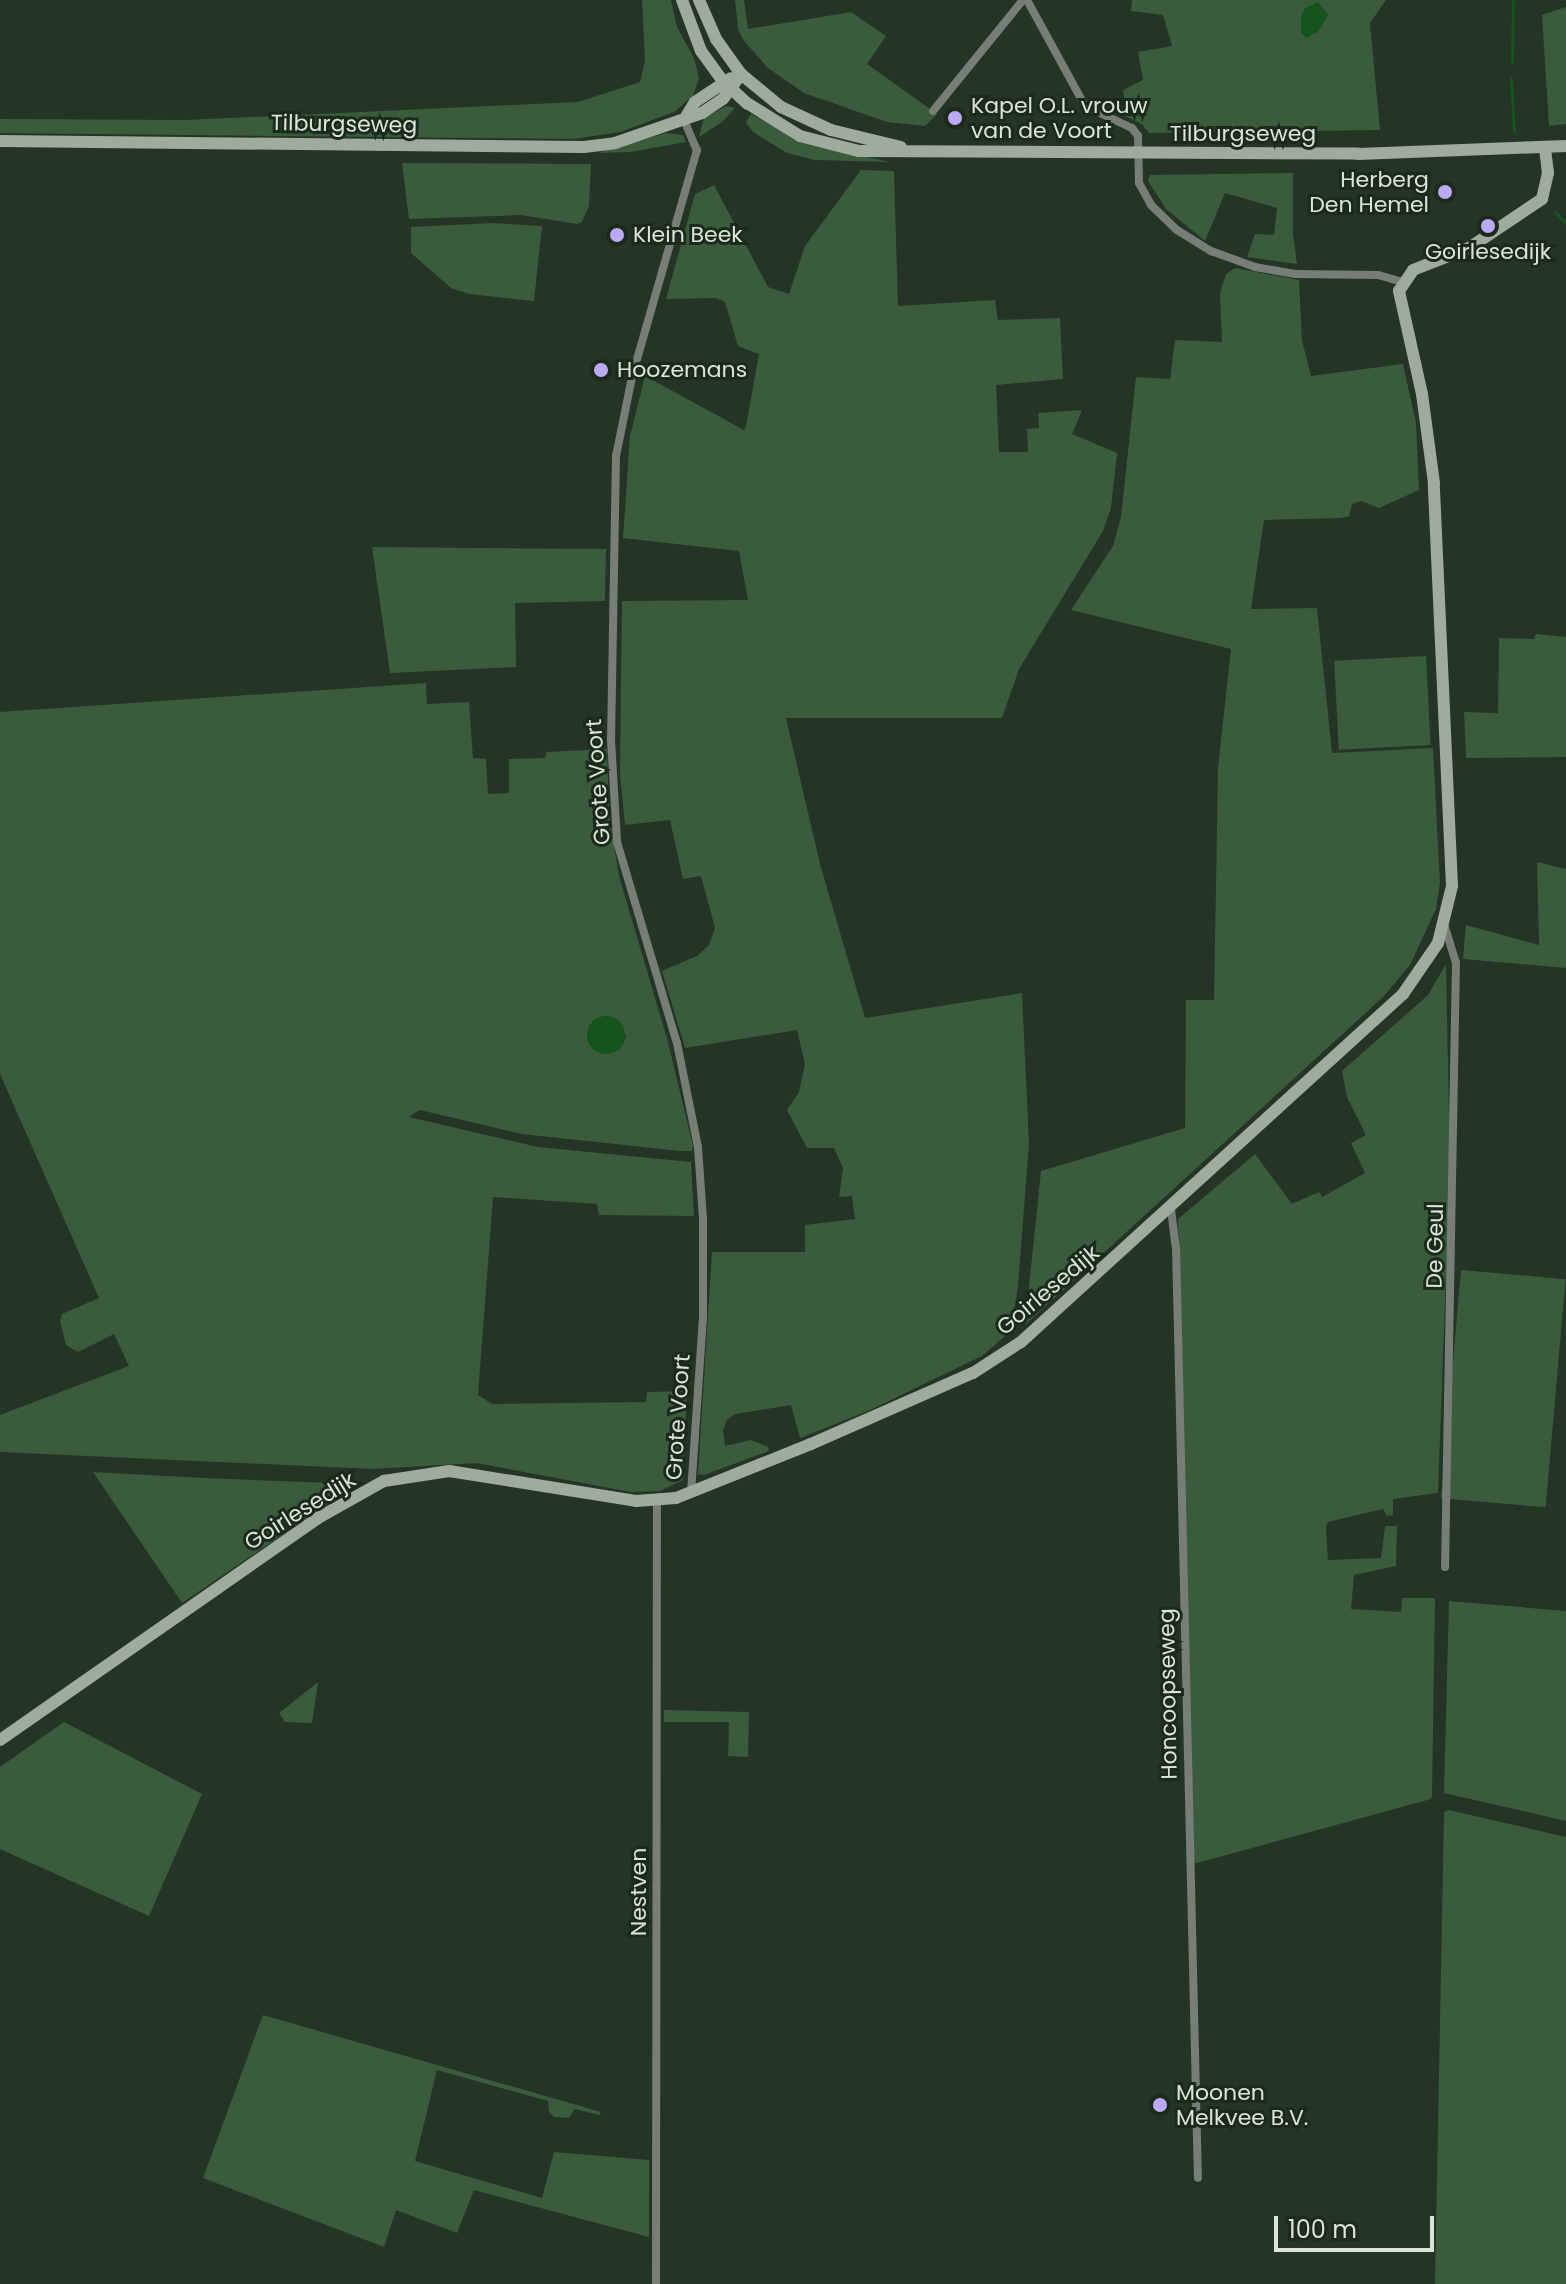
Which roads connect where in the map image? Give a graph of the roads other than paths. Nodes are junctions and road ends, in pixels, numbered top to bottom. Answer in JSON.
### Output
{"nodes":[{"id":1,"x":682,"y":0,"type":"edge"},
{"id":2,"x":699,"y":0,"type":"edge"},
{"id":3,"x":1025,"y":0,"type":"edge"},
{"id":4,"x":741,"y":74,"type":"junction"},
{"id":5,"x":727,"y":85,"type":"junction"},
{"id":6,"x":933,"y":111,"type":"dead end"},
{"id":7,"x":684,"y":120,"type":"junction"},
{"id":8,"x":0,"y":141,"type":"edge"},
{"id":9,"x":1566,"y":146,"type":"edge"},
{"id":10,"x":1545,"y":148,"type":"junction"},
{"id":11,"x":919,"y":152,"type":"junction"},
{"id":12,"x":1138,"y":154,"type":"junction"},
{"id":13,"x":1403,"y":282,"type":"junction"},
{"id":14,"x":1445,"y":927,"type":"junction"},
{"id":15,"x":1171,"y":1209,"type":"junction"},
{"id":16,"x":691,"y":1493,"type":"junction"},
{"id":17,"x":657,"y":1501,"type":"junction"},
{"id":18,"x":1445,"y":1567,"type":"dead end"},
{"id":19,"x":0,"y":1740,"type":"edge"},
{"id":20,"x":1198,"y":2178,"type":"dead end"},
{"id":21,"x":656,"y":2284,"type":"edge"}],
"edges":[{"from":1,"to":5,"type":"street","name":"Tilburgseweg"},
{"from":2,"to":4,"type":"street","name":"Tilburgseweg"},
{"from":3,"to":6,"type":"street"},
{"from":3,"to":12,"type":"street"},
{"from":4,"to":5,"type":"street","name":"Tilburgseweg"},
{"from":4,"to":11,"type":"street","name":"Tilburgseweg"},
{"from":5,"to":7,"type":"street","name":"Tilburgseweg"},
{"from":5,"to":11,"type":"street","name":"Tilburgseweg"},
{"from":7,"to":8,"type":"street","name":"Tilburgseweg"},
{"from":7,"to":16,"type":"street","name":"Grote Voort"},
{"from":9,"to":10,"type":"street","name":"Tilburgseweg"},
{"from":10,"to":12,"type":"street","name":"Tilburgseweg"},
{"from":10,"to":13,"type":"street"},
{"from":11,"to":12,"type":"street","name":"Tilburgseweg"},
{"from":12,"to":13,"type":"street"},
{"from":13,"to":14,"type":"street","name":"Goirlesedijk"},
{"from":14,"to":15,"type":"street","name":"Goirlesedijk"},
{"from":14,"to":18,"type":"street","name":"De Geul"},
{"from":15,"to":16,"type":"street","name":"Goirlesedijk"},
{"from":15,"to":20,"type":"street","name":"Honcoopseweg"},
{"from":16,"to":17,"type":"street","name":"Goirlesedijk"},
{"from":17,"to":19,"type":"street","name":"Goirlesedijk"},
{"from":17,"to":21,"type":"street","name":"Nestven"}]}
